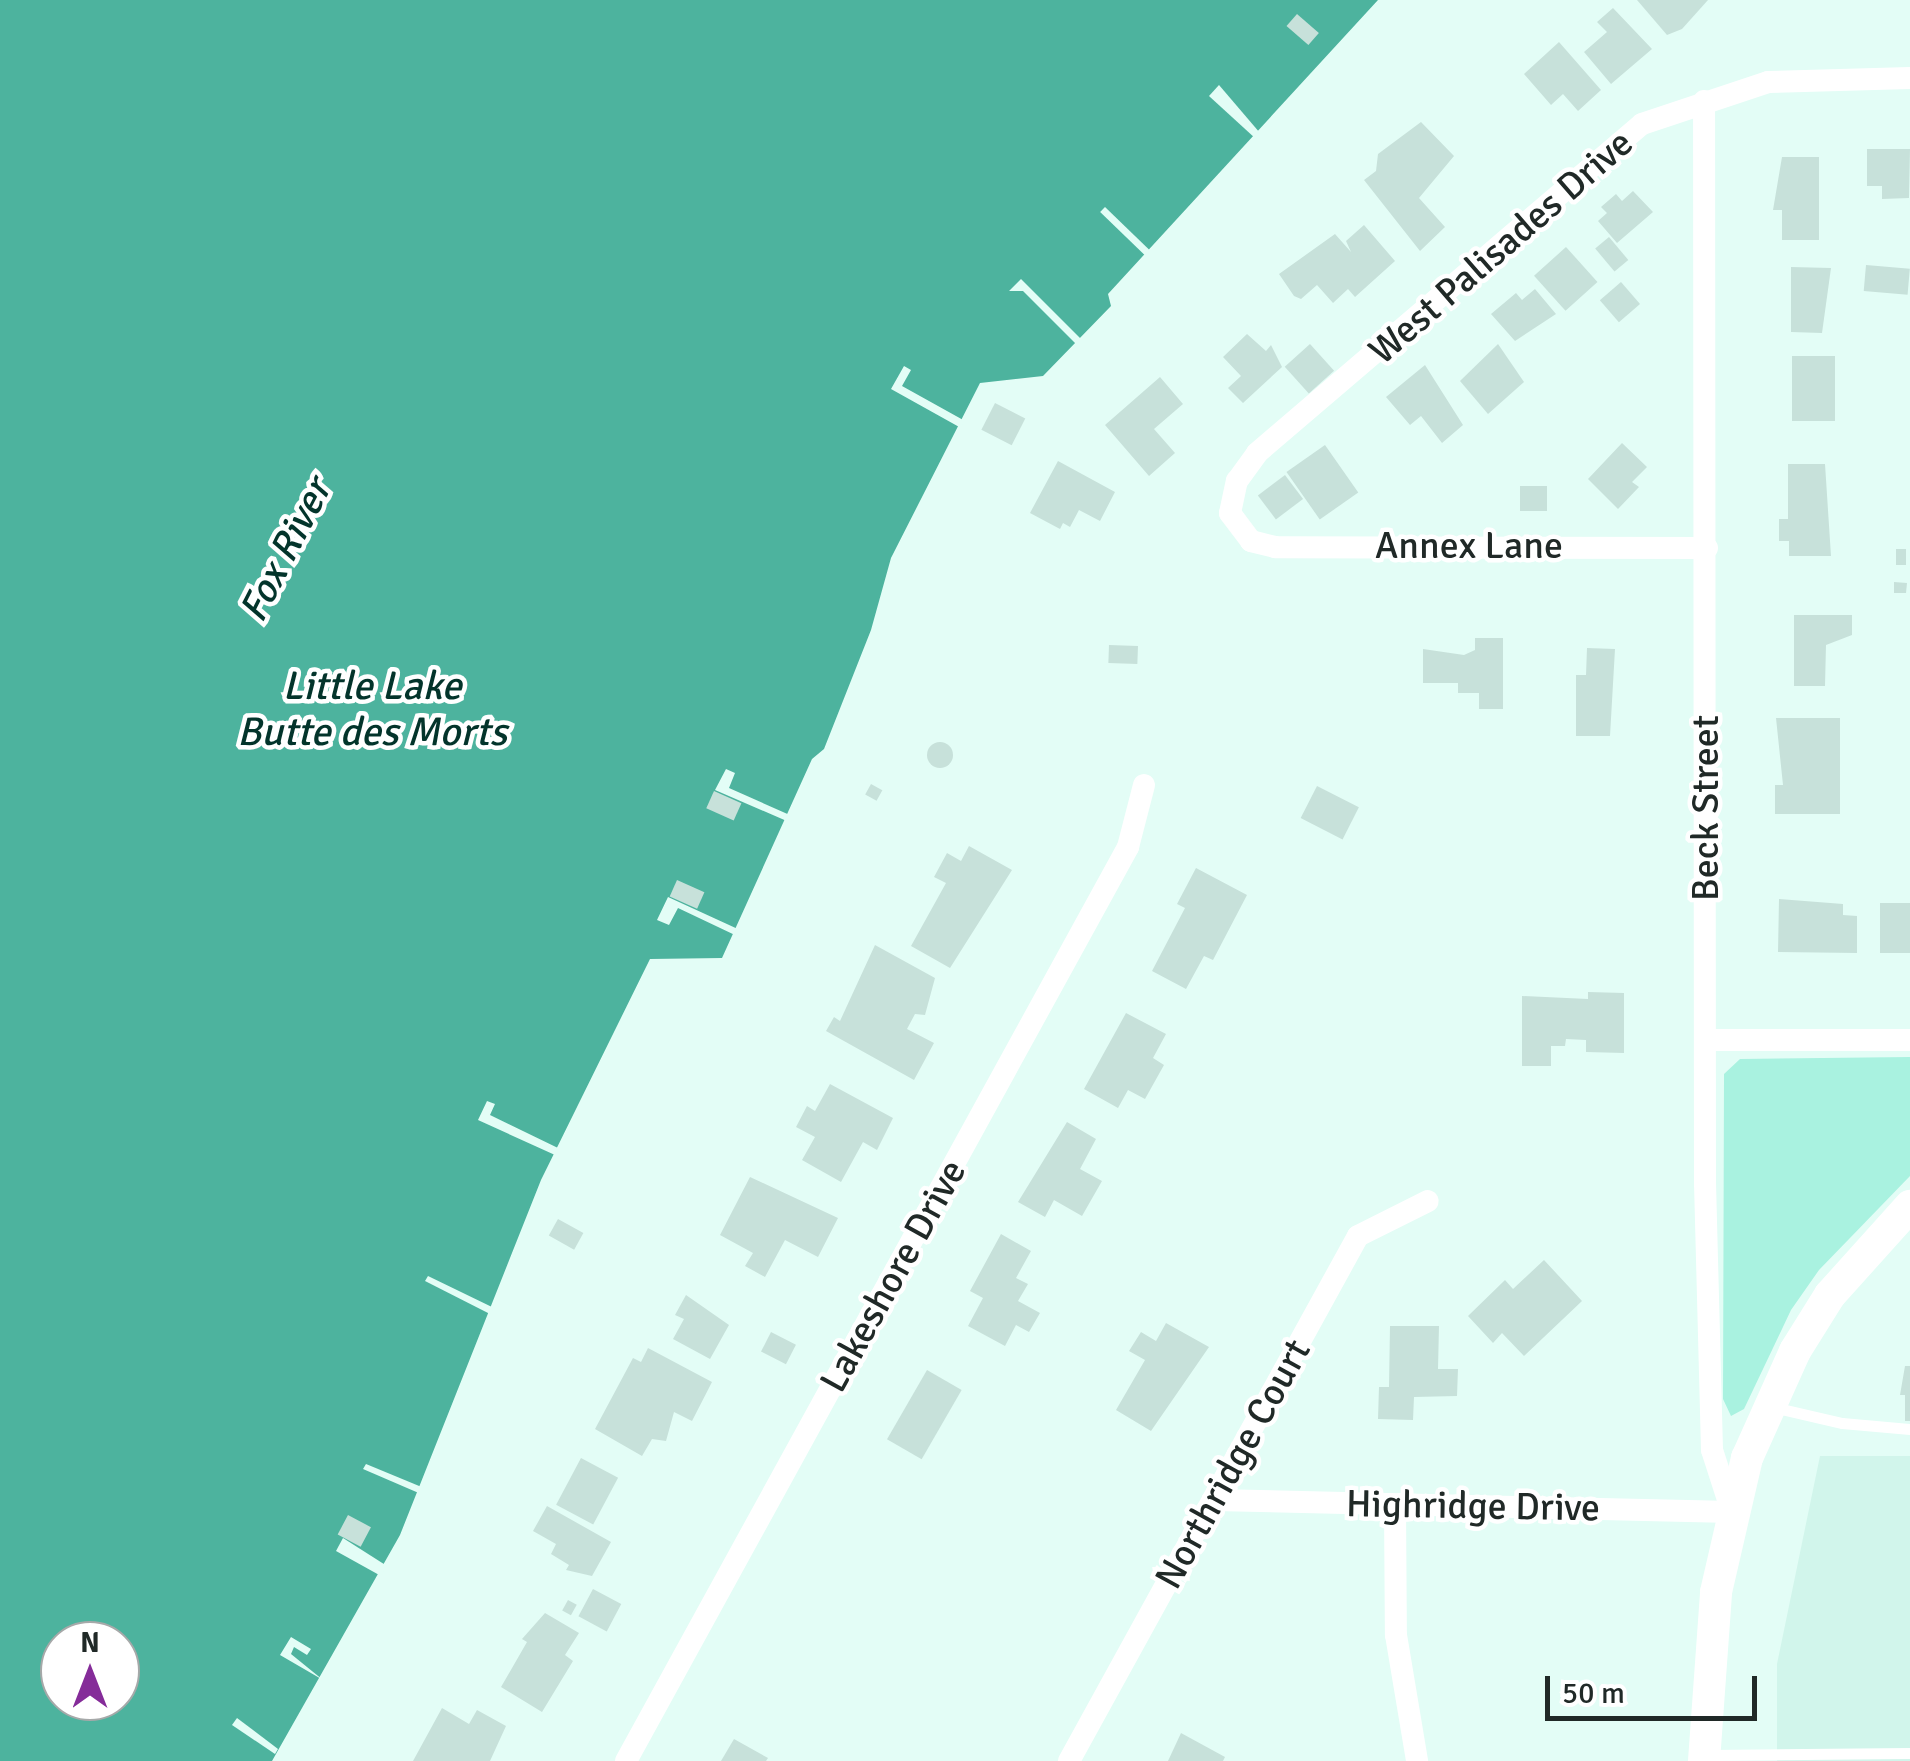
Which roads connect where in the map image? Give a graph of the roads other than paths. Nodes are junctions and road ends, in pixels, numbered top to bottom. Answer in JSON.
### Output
{"nodes":[{"id":1,"x":1910,"y":78,"type":"edge"},
{"id":2,"x":1704,"y":101,"type":"junction"},
{"id":3,"x":1236,"y":528,"type":"joint"},
{"id":4,"x":1707,"y":548,"type":"junction"},
{"id":5,"x":1144,"y":785,"type":"dead end"},
{"id":6,"x":1705,"y":1040,"type":"junction"},
{"id":7,"x":1910,"y":1040,"type":"edge"},
{"id":8,"x":1428,"y":1201,"type":"dead end"},
{"id":9,"x":1910,"y":1206,"type":"edge"},
{"id":10,"x":1768,"y":1406,"type":"junction"},
{"id":11,"x":1910,"y":1428,"type":"edge"},
{"id":12,"x":1214,"y":1500,"type":"junction"},
{"id":13,"x":1395,"y":1506,"type":"junction"},
{"id":14,"x":1732,"y":1512,"type":"junction"},
{"id":15,"x":1910,"y":1753,"type":"edge"},
{"id":16,"x":1704,"y":1758,"type":"edge"},
{"id":17,"x":626,"y":1761,"type":"edge"},
{"id":18,"x":1069,"y":1761,"type":"edge"},
{"id":19,"x":1417,"y":1761,"type":"edge"}],
"edges":[{"from":1,"to":2,"type":"street","name":"West Palisades Drive"},
{"from":2,"to":3,"type":"street","name":"West Palisades Drive"},
{"from":2,"to":4,"type":"street","name":"Beck Street"},
{"from":3,"to":4,"type":"street","name":"Annex Lane"},
{"from":4,"to":6,"type":"street","name":"Beck Street"},
{"from":5,"to":17,"type":"street","name":"Lakeshore Drive"},
{"from":6,"to":7,"type":"street"},
{"from":6,"to":14,"type":"street","name":"Beck Street"},
{"from":8,"to":12,"type":"street","name":"Northridge Court"},
{"from":9,"to":10,"type":"main road"},
{"from":10,"to":11,"type":"lane"},
{"from":10,"to":14,"type":"main road"},
{"from":12,"to":13,"type":"street","name":"Highridge Drive"},
{"from":12,"to":18,"type":"street","name":"Northridge Court"},
{"from":13,"to":14,"type":"street","name":"Highridge Drive"},
{"from":13,"to":19,"type":"street"},
{"from":14,"to":16,"type":"main road"},
{"from":15,"to":16,"type":"lane"}]}
